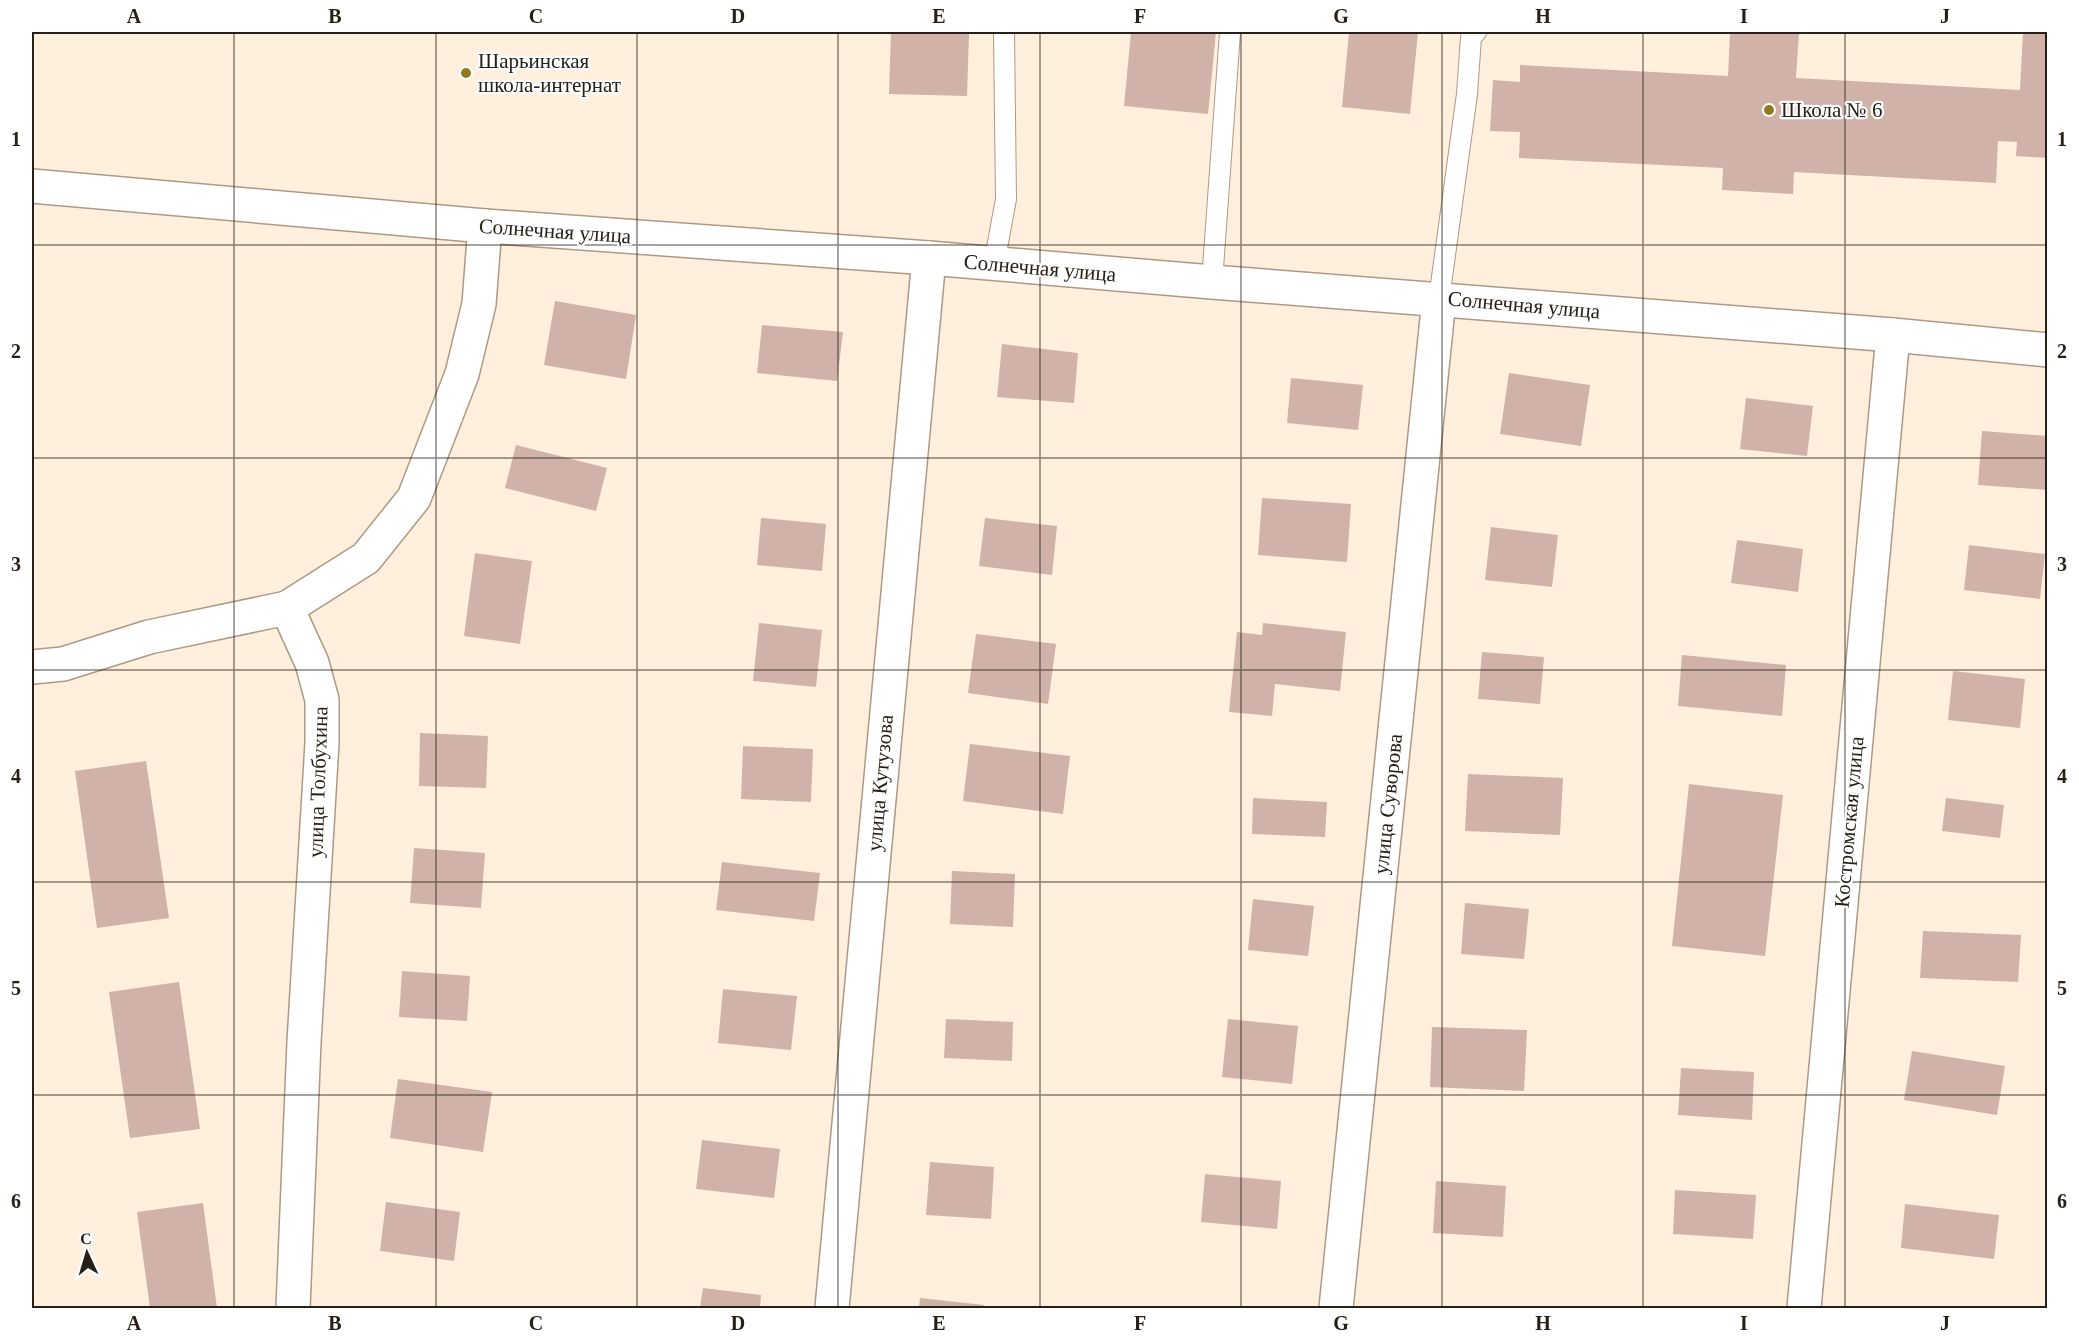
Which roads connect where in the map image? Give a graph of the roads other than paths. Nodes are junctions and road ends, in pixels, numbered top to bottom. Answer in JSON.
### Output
{"nodes":[{"id":1,"x":1004,"y":32,"type":"edge"},
{"id":2,"x":1230,"y":32,"type":"edge"},
{"id":3,"x":1476,"y":32,"type":"edge"},
{"id":4,"x":32,"y":186,"type":"edge"},
{"id":5,"x":485,"y":226,"type":"junction"},
{"id":6,"x":928,"y":258,"type":"junction"},
{"id":7,"x":994,"y":264,"type":"junction"},
{"id":8,"x":1212,"y":282,"type":"junction"},
{"id":9,"x":1439,"y":299,"type":"junction"},
{"id":10,"x":1893,"y":335,"type":"junction"},
{"id":11,"x":2048,"y":350,"type":"edge"},
{"id":12,"x":287,"y":608,"type":"junction"},
{"id":13,"x":32,"y":667,"type":"edge"},
{"id":14,"x":293,"y":1308,"type":"edge"},
{"id":15,"x":832,"y":1308,"type":"edge"},
{"id":16,"x":1336,"y":1308,"type":"edge"},
{"id":17,"x":1804,"y":1308,"type":"edge"}],
"edges":[{"from":1,"to":7,"type":"lane"},
{"from":2,"to":8,"type":"lane"},
{"from":3,"to":9,"type":"lane"},
{"from":4,"to":5,"type":"street","name":"Солнечная улица"},
{"from":5,"to":6,"type":"street","name":"Солнечная улица"},
{"from":5,"to":12,"type":"street"},
{"from":6,"to":7,"type":"street","name":"Солнечная улица"},
{"from":6,"to":15,"type":"street","name":"улица Кутузова"},
{"from":7,"to":8,"type":"street","name":"Солнечная улица"},
{"from":8,"to":9,"type":"street","name":"Солнечная улица"},
{"from":9,"to":10,"type":"street","name":"Солнечная улица"},
{"from":9,"to":16,"type":"street","name":"улица Суворова"},
{"from":10,"to":11,"type":"street","name":"Солнечная улица"},
{"from":10,"to":17,"type":"street","name":"Костромская улица"},
{"from":12,"to":13,"type":"street"},
{"from":12,"to":14,"type":"street","name":"улица Толбухина"}]}
